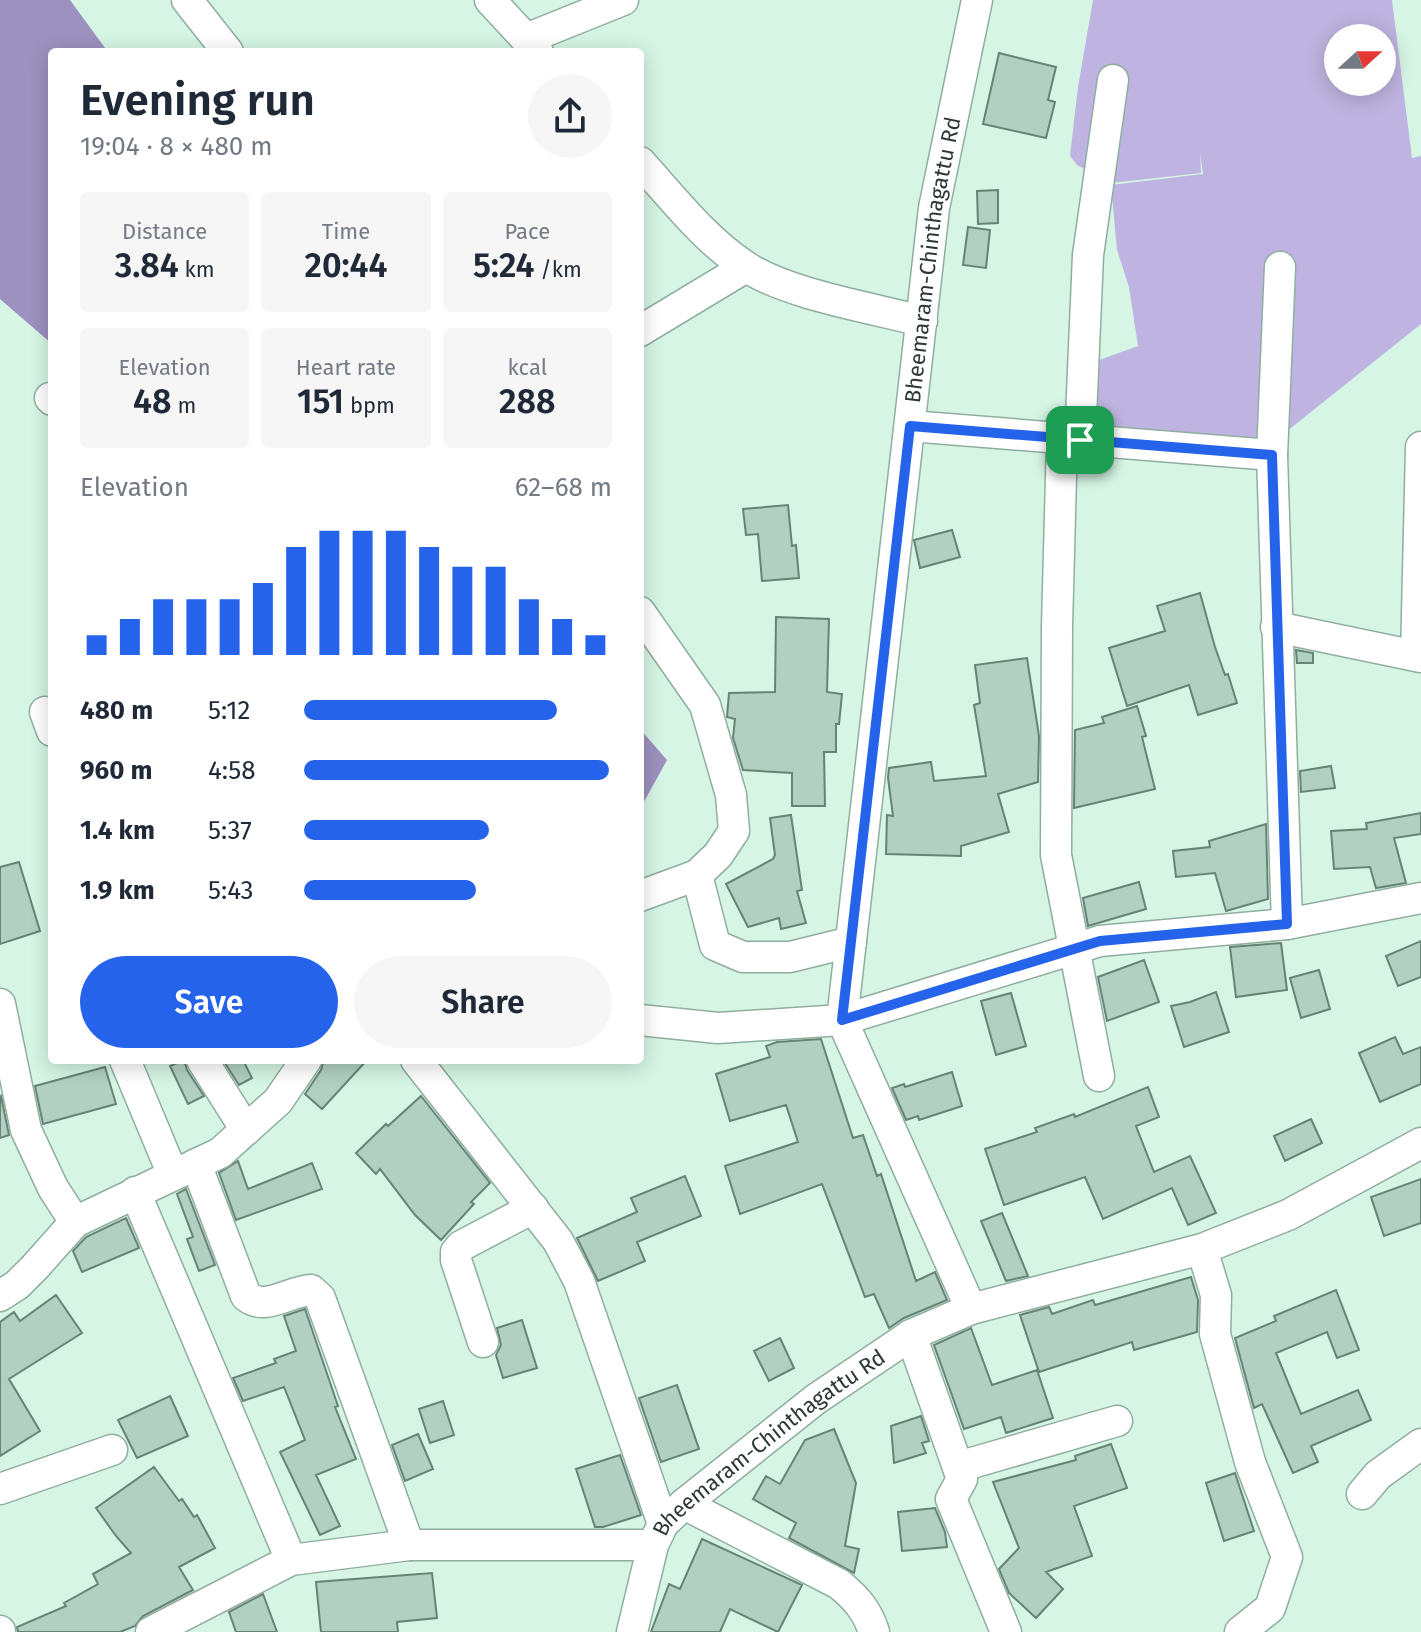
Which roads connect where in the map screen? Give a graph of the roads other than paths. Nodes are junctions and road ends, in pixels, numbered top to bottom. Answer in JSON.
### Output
{"nodes":[{"id":1,"x":187,"y":0,"type":"edge"},
{"id":2,"x":490,"y":0,"type":"edge"},
{"id":3,"x":623,"y":0,"type":"edge"},
{"id":4,"x":977,"y":0,"type":"edge"},
{"id":5,"x":532,"y":46,"type":"edge"},
{"id":6,"x":225,"y":48,"type":"edge"},
{"id":7,"x":1113,"y":80,"type":"dead end"},
{"id":8,"x":644,"y":166,"type":"edge"},
{"id":9,"x":746,"y":267,"type":"junction"},
{"id":10,"x":1280,"y":267,"type":"dead end"},
{"id":11,"x":922,"y":321,"type":"junction"},
{"id":12,"x":644,"y":329,"type":"edge"},
{"id":13,"x":910,"y":426,"type":"junction"},
{"id":14,"x":1071,"y":440,"type":"junction"},
{"id":15,"x":1421,"y":447,"type":"edge"},
{"id":16,"x":1272,"y":455,"type":"junction"},
{"id":17,"x":644,"y":618,"type":"edge"},
{"id":18,"x":1276,"y":627,"type":"junction"},
{"id":19,"x":1419,"y":657,"type":"edge"},
{"id":20,"x":697,"y":875,"type":"junction"},
{"id":21,"x":644,"y":895,"type":"edge"},
{"id":22,"x":1421,"y":898,"type":"edge"},
{"id":23,"x":1287,"y":924,"type":"junction"},
{"id":24,"x":851,"y":942,"type":"junction"},
{"id":25,"x":1074,"y":949,"type":"junction"},
{"id":26,"x":0,"y":1004,"type":"edge"},
{"id":27,"x":644,"y":1020,"type":"edge"},
{"id":28,"x":842,"y":1020,"type":"junction"},
{"id":29,"x":127,"y":1064,"type":"edge"},
{"id":30,"x":205,"y":1064,"type":"edge"},
{"id":31,"x":303,"y":1064,"type":"edge"},
{"id":32,"x":419,"y":1064,"type":"edge"},
{"id":33,"x":1099,"y":1076,"type":"dead end"},
{"id":34,"x":246,"y":1130,"type":"junction"},
{"id":35,"x":1421,"y":1143,"type":"edge"},
{"id":36,"x":184,"y":1170,"type":"junction"},
{"id":37,"x":135,"y":1192,"type":"junction"},
{"id":38,"x":533,"y":1208,"type":"junction"},
{"id":39,"x":75,"y":1222,"type":"junction"},
{"id":40,"x":1202,"y":1249,"type":"junction"},
{"id":41,"x":0,"y":1296,"type":"edge"},
{"id":42,"x":971,"y":1309,"type":"junction"},
{"id":43,"x":911,"y":1335,"type":"junction"},
{"id":44,"x":483,"y":1342,"type":"dead end"},
{"id":45,"x":1117,"y":1421,"type":"dead end"},
{"id":46,"x":1421,"y":1444,"type":"edge"},
{"id":47,"x":112,"y":1450,"type":"dead end"},
{"id":48,"x":958,"y":1467,"type":"junction"},
{"id":49,"x":0,"y":1489,"type":"edge"},
{"id":50,"x":1362,"y":1494,"type":"dead end"},
{"id":51,"x":667,"y":1524,"type":"junction"},
{"id":52,"x":409,"y":1545,"type":"junction"},
{"id":53,"x":291,"y":1560,"type":"junction"},
{"id":54,"x":151,"y":1632,"type":"edge"},
{"id":55,"x":632,"y":1632,"type":"edge"},
{"id":56,"x":874,"y":1632,"type":"edge"},
{"id":57,"x":1006,"y":1632,"type":"edge"},
{"id":58,"x":1240,"y":1632,"type":"edge"}],
"edges":[{"from":1,"to":6,"type":"street"},
{"from":2,"to":5,"type":"street"},
{"from":3,"to":5,"type":"street"},
{"from":4,"to":11,"type":"street","name":"Bheemaram-Chinthagattu Rd"},
{"from":7,"to":14,"type":"street"},
{"from":8,"to":9,"type":"street"},
{"from":9,"to":11,"type":"street"},
{"from":9,"to":12,"type":"street"},
{"from":10,"to":16,"type":"street"},
{"from":11,"to":13,"type":"street","name":"Bheemaram-Chinthagattu Rd"},
{"from":13,"to":14,"type":"street"},
{"from":13,"to":24,"type":"street","name":"Bheemaram-Chinthagattu Rd"},
{"from":14,"to":16,"type":"street"},
{"from":14,"to":25,"type":"street"},
{"from":15,"to":19,"type":"street"},
{"from":16,"to":18,"type":"street"},
{"from":17,"to":20,"type":"street"},
{"from":18,"to":19,"type":"street"},
{"from":18,"to":23,"type":"street"},
{"from":20,"to":21,"type":"street"},
{"from":20,"to":24,"type":"street"},
{"from":22,"to":23,"type":"street"},
{"from":23,"to":25,"type":"street"},
{"from":24,"to":28,"type":"street","name":"Bheemaram-Chinthagattu Rd"},
{"from":25,"to":28,"type":"street"},
{"from":25,"to":33,"type":"street"},
{"from":26,"to":39,"type":"street"},
{"from":27,"to":28,"type":"street"},
{"from":28,"to":42,"type":"street"},
{"from":29,"to":36,"type":"street"},
{"from":30,"to":34,"type":"street"},
{"from":31,"to":34,"type":"street"},
{"from":32,"to":38,"type":"street"},
{"from":34,"to":36,"type":"street"},
{"from":35,"to":40,"type":"street","name":"Bheemaram-Chinthagattu Rd"},
{"from":36,"to":37,"type":"street"},
{"from":36,"to":52,"type":"street"},
{"from":37,"to":39,"type":"street"},
{"from":37,"to":53,"type":"street"},
{"from":38,"to":44,"type":"street"},
{"from":38,"to":51,"type":"street"},
{"from":39,"to":41,"type":"street"},
{"from":40,"to":42,"type":"street","name":"Bheemaram-Chinthagattu Rd"},
{"from":40,"to":58,"type":"street"},
{"from":42,"to":43,"type":"street","name":"Bheemaram-Chinthagattu Rd"},
{"from":43,"to":48,"type":"street"},
{"from":43,"to":51,"type":"street","name":"Bheemaram-Chinthagattu Rd"},
{"from":45,"to":48,"type":"street"},
{"from":46,"to":50,"type":"street"},
{"from":47,"to":49,"type":"street"},
{"from":48,"to":57,"type":"street"},
{"from":51,"to":52,"type":"street"},
{"from":51,"to":55,"type":"street","name":"Bheemaram-Chinthagattu Rd"},
{"from":51,"to":56,"type":"street"},
{"from":52,"to":53,"type":"street"},
{"from":53,"to":54,"type":"street"}]}
